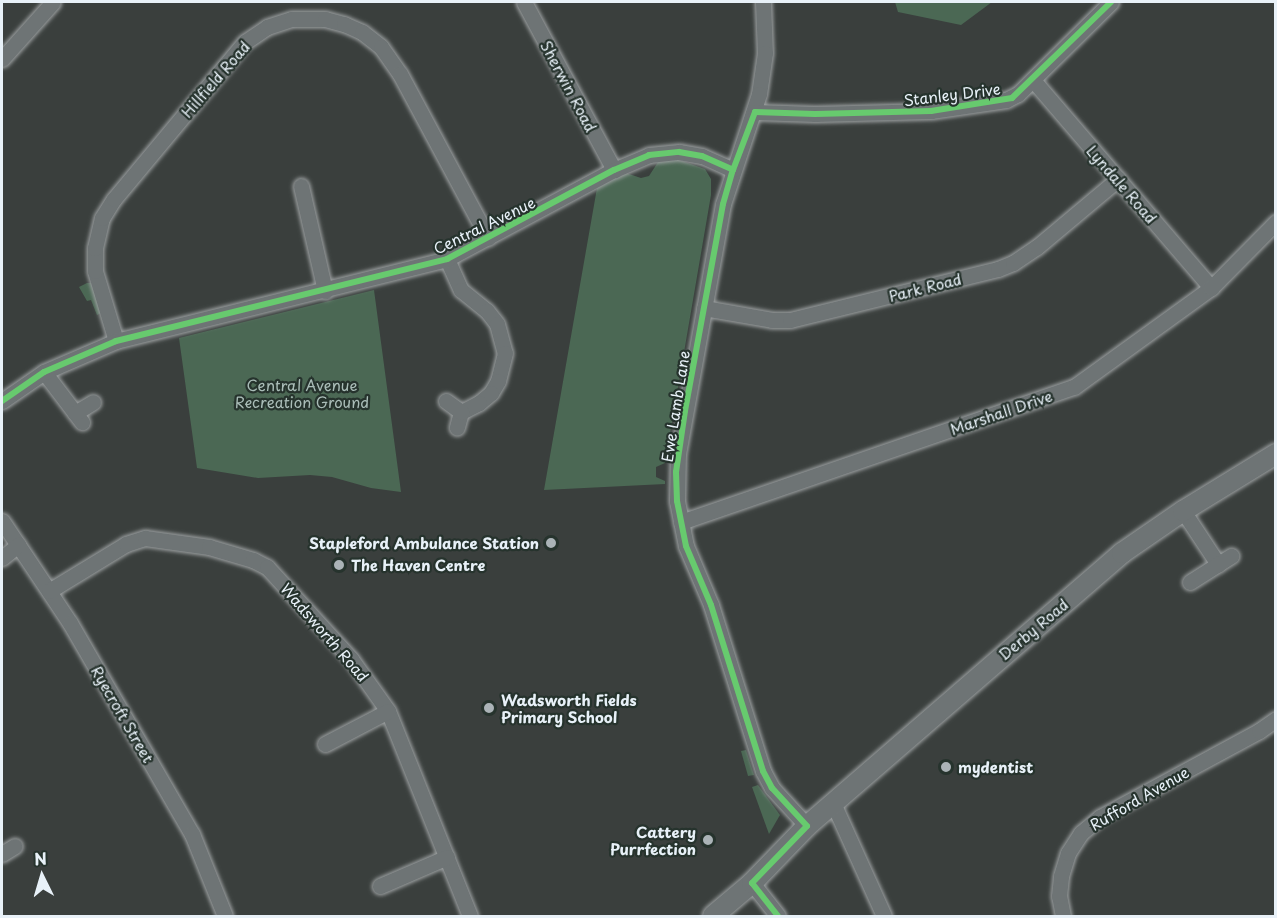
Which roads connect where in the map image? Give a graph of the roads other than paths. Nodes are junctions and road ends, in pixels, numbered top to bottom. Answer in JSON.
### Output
{"nodes":[{"id":1,"x":53,"y":2,"type":"edge"},
{"id":2,"x":524,"y":2,"type":"edge"},
{"id":3,"x":763,"y":2,"type":"edge"},
{"id":4,"x":1111,"y":2,"type":"edge"},
{"id":5,"x":2,"y":59,"type":"edge"},
{"id":6,"x":1033,"y":80,"type":"junction"},
{"id":7,"x":755,"y":112,"type":"junction"},
{"id":8,"x":614,"y":170,"type":"junction"},
{"id":9,"x":733,"y":170,"type":"junction"},
{"id":10,"x":1118,"y":179,"type":"junction"},
{"id":11,"x":301,"y":186,"type":"dead end"},
{"id":12,"x":1275,"y":222,"type":"edge"},
{"id":13,"x":488,"y":238,"type":"junction"},
{"id":14,"x":447,"y":259,"type":"junction"},
{"id":15,"x":1211,"y":288,"type":"junction"},
{"id":16,"x":325,"y":291,"type":"junction"},
{"id":17,"x":704,"y":308,"type":"junction"},
{"id":18,"x":116,"y":341,"type":"junction"},
{"id":19,"x":44,"y":372,"type":"junction"},
{"id":20,"x":2,"y":400,"type":"edge"},
{"id":21,"x":446,"y":401,"type":"dead end"},
{"id":22,"x":93,"y":402,"type":"dead end"},
{"id":23,"x":1275,"y":454,"type":"edge"},
{"id":24,"x":1183,"y":511,"type":"junction"},
{"id":25,"x":2,"y":521,"type":"edge"},
{"id":26,"x":681,"y":522,"type":"junction"},
{"id":27,"x":18,"y":545,"type":"junction"},
{"id":28,"x":2,"y":558,"type":"edge"},
{"id":29,"x":1190,"y":582,"type":"dead end"},
{"id":30,"x":49,"y":591,"type":"junction"},
{"id":31,"x":388,"y":711,"type":"junction"},
{"id":32,"x":1275,"y":719,"type":"edge"},
{"id":33,"x":325,"y":744,"type":"dead end"},
{"id":34,"x":833,"y":802,"type":"junction"},
{"id":35,"x":807,"y":826,"type":"junction"},
{"id":36,"x":447,"y":857,"type":"junction"},
{"id":37,"x":752,"y":883,"type":"junction"},
{"id":38,"x":380,"y":886,"type":"dead end"},
{"id":39,"x":225,"y":916,"type":"edge"},
{"id":40,"x":470,"y":916,"type":"edge"},
{"id":41,"x":712,"y":916,"type":"edge"},
{"id":42,"x":778,"y":916,"type":"edge"},
{"id":43,"x":884,"y":916,"type":"edge"},
{"id":44,"x":1063,"y":916,"type":"edge"}],
"edges":[{"from":1,"to":5,"type":"street"},
{"from":2,"to":8,"type":"street","name":"Sherwin Road"},
{"from":3,"to":7,"type":"street","name":"Ewe Lamb Lane"},
{"from":4,"to":6,"type":"street","name":"Stanley Drive"},
{"from":6,"to":7,"type":"street","name":"Stanley Drive"},
{"from":6,"to":10,"type":"street","name":"Lyndale Road"},
{"from":7,"to":9,"type":"street","name":"Ewe Lamb Lane"},
{"from":8,"to":9,"type":"street","name":"Central Avenue"},
{"from":8,"to":13,"type":"street","name":"Central Avenue"},
{"from":9,"to":17,"type":"street","name":"Ewe Lamb Lane"},
{"from":10,"to":15,"type":"street","name":"Lyndale Road"},
{"from":10,"to":17,"type":"street","name":"Park Road"},
{"from":11,"to":16,"type":"street"},
{"from":12,"to":15,"type":"street","name":"Marshall Drive"},
{"from":13,"to":14,"type":"street","name":"Central Avenue"},
{"from":13,"to":18,"type":"street","name":"Hillfield Road"},
{"from":14,"to":16,"type":"street","name":"Central Avenue"},
{"from":14,"to":21,"type":"street"},
{"from":15,"to":26,"type":"street","name":"Marshall Drive"},
{"from":16,"to":18,"type":"street","name":"Central Avenue"},
{"from":17,"to":26,"type":"street","name":"Ewe Lamb Lane"},
{"from":18,"to":19,"type":"street","name":"Central Avenue"},
{"from":19,"to":20,"type":"street","name":"Central Avenue"},
{"from":19,"to":22,"type":"street"},
{"from":23,"to":24,"type":"main road","name":"Derby Road"},
{"from":24,"to":29,"type":"street"},
{"from":24,"to":34,"type":"main road","name":"Derby Road"},
{"from":25,"to":27,"type":"street","name":"Ryecroft Street"},
{"from":26,"to":35,"type":"street","name":"Ewe Lamb Lane"},
{"from":27,"to":28,"type":"street"},
{"from":27,"to":30,"type":"street","name":"Ryecroft Street"},
{"from":30,"to":31,"type":"street","name":"Wadsworth Road"},
{"from":30,"to":39,"type":"street","name":"Ryecroft Street"},
{"from":31,"to":33,"type":"street"},
{"from":31,"to":36,"type":"street","name":"Wadsworth Road"},
{"from":32,"to":44,"type":"street","name":"Rufford Avenue"},
{"from":34,"to":35,"type":"main road","name":"Derby Road"},
{"from":34,"to":43,"type":"street"},
{"from":35,"to":37,"type":"main road","name":"Derby Road"},
{"from":36,"to":38,"type":"street"},
{"from":36,"to":40,"type":"street","name":"Wadsworth Road"},
{"from":37,"to":41,"type":"main road","name":"Derby Road"},
{"from":37,"to":42,"type":"street"}]}
